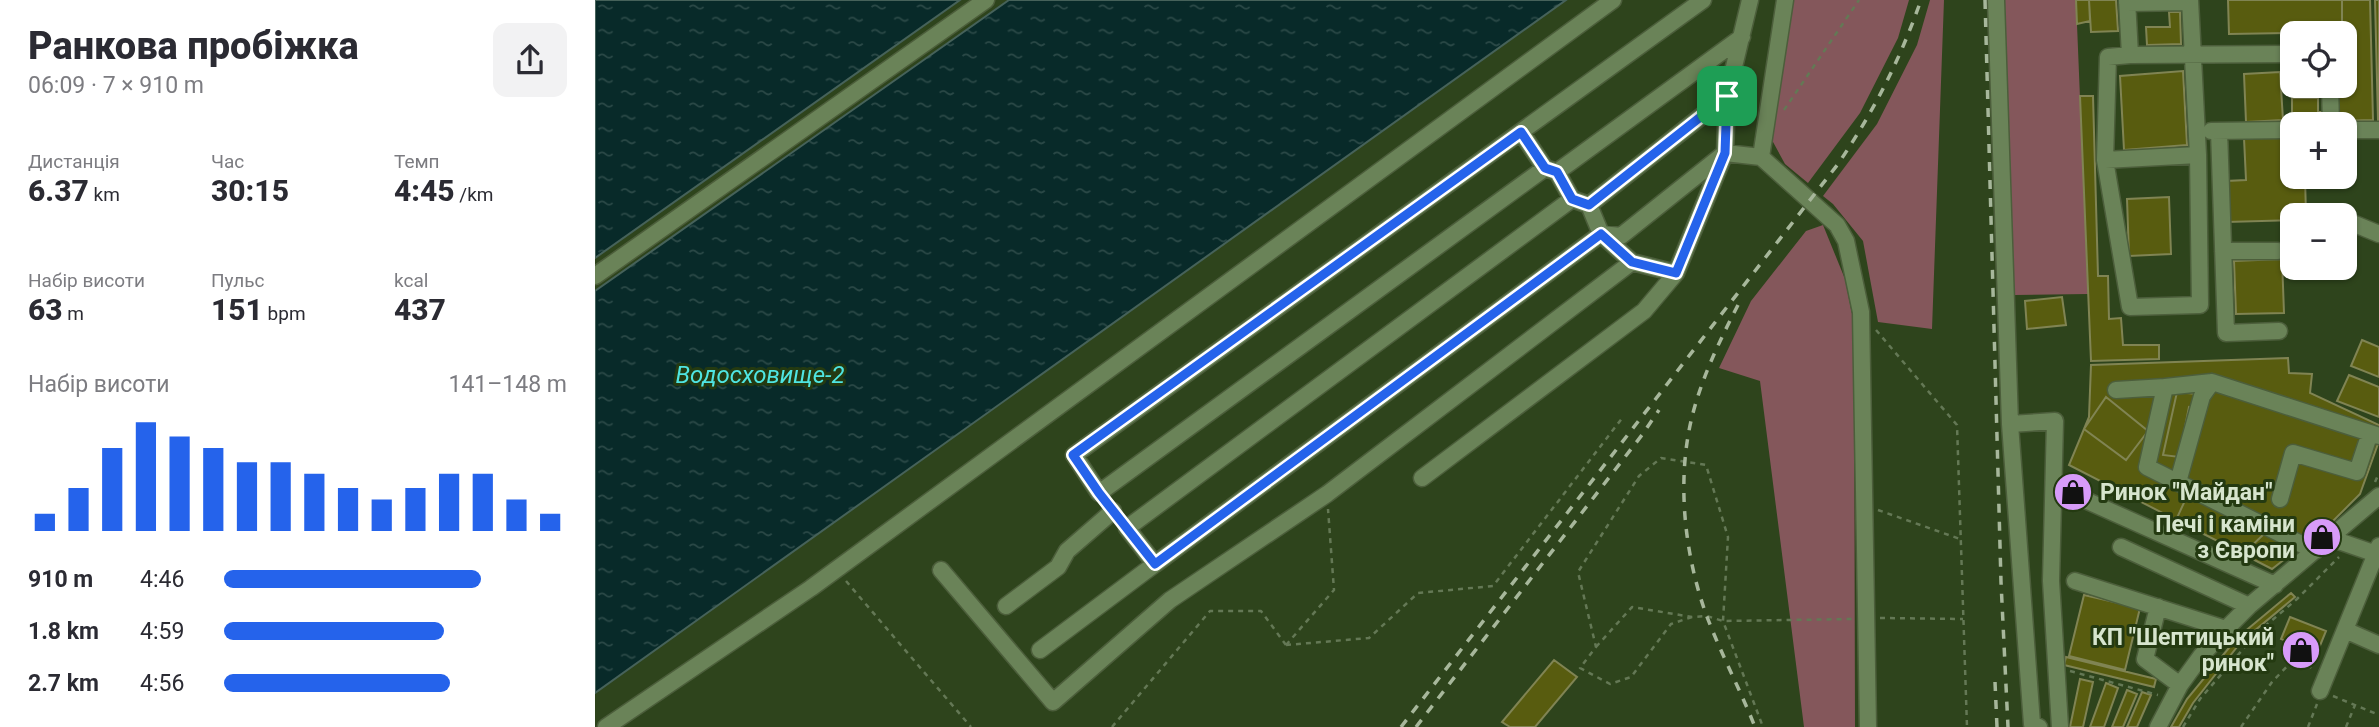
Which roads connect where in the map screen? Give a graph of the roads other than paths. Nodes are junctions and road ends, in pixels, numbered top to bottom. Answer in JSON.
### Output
{"nodes":[{"id":1,"x":986,"y":0,"type":"edge"},
{"id":2,"x":1613,"y":0,"type":"edge"},
{"id":3,"x":1703,"y":0,"type":"edge"},
{"id":4,"x":1750,"y":0,"type":"edge"},
{"id":5,"x":1785,"y":0,"type":"edge"},
{"id":6,"x":1996,"y":0,"type":"edge"},
{"id":7,"x":2190,"y":1,"type":"edge"},
{"id":8,"x":2127,"y":2,"type":"edge"},
{"id":9,"x":1742,"y":37,"type":"junction"},
{"id":10,"x":2280,"y":54,"type":"edge"},
{"id":11,"x":2130,"y":55,"type":"junction"},
{"id":12,"x":2192,"y":55,"type":"junction"},
{"id":13,"x":1727,"y":96,"type":"junction"},
{"id":14,"x":2280,"y":130,"type":"edge"},
{"id":15,"x":2357,"y":130,"type":"edge"},
{"id":16,"x":2379,"y":130,"type":"edge"},
{"id":17,"x":2198,"y":131,"type":"junction"},
{"id":18,"x":2219,"y":131,"type":"junction"},
{"id":19,"x":1521,"y":132,"type":"junction"},
{"id":20,"x":1725,"y":153,"type":"junction"},
{"id":21,"x":2198,"y":155,"type":"junction"},
{"id":22,"x":1761,"y":157,"type":"junction"},
{"id":23,"x":2105,"y":160,"type":"junction"},
{"id":24,"x":1551,"y":170,"type":"junction"},
{"id":25,"x":1572,"y":199,"type":"junction"},
{"id":26,"x":1589,"y":205,"type":"junction"},
{"id":27,"x":2357,"y":225,"type":"edge"},
{"id":28,"x":1601,"y":234,"type":"junction"},
{"id":29,"x":2379,"y":234,"type":"edge"},
{"id":30,"x":2224,"y":251,"type":"junction"},
{"id":31,"x":2278,"y":251,"type":"dead end"},
{"id":32,"x":1632,"y":262,"type":"junction"},
{"id":33,"x":1676,"y":273,"type":"junction"},
{"id":34,"x":595,"y":276,"type":"edge"},
{"id":35,"x":2200,"y":305,"type":"junction"},
{"id":36,"x":2225,"y":305,"type":"junction"},
{"id":37,"x":2279,"y":331,"type":"dead end"},
{"id":38,"x":2212,"y":382,"type":"junction"},
{"id":39,"x":2165,"y":387,"type":"junction"},
{"id":40,"x":2116,"y":390,"type":"dead end"},
{"id":41,"x":2010,"y":424,"type":"junction"},
{"id":42,"x":2374,"y":435,"type":"edge"},
{"id":43,"x":1422,"y":478,"type":"dead end"},
{"id":44,"x":2178,"y":482,"type":"junction"},
{"id":45,"x":2054,"y":486,"type":"junction"},
{"id":46,"x":1099,"y":493,"type":"junction"},
{"id":47,"x":2379,"y":496,"type":"edge"},
{"id":48,"x":2280,"y":499,"type":"dead end"},
{"id":49,"x":1113,"y":511,"type":"junction"},
{"id":50,"x":1127,"y":528,"type":"junction"},
{"id":51,"x":2330,"y":538,"type":"junction"},
{"id":52,"x":2121,"y":547,"type":"dead end"},
{"id":53,"x":2315,"y":551,"type":"junction"},
{"id":54,"x":2378,"y":552,"type":"edge"},
{"id":55,"x":1155,"y":564,"type":"junction"},
{"id":56,"x":941,"y":570,"type":"dead end"},
{"id":57,"x":2075,"y":580,"type":"dead end"},
{"id":58,"x":2275,"y":585,"type":"junction"},
{"id":59,"x":1006,"y":606,"type":"dead end"},
{"id":60,"x":2249,"y":606,"type":"junction"},
{"id":61,"x":2158,"y":607,"type":"junction"},
{"id":62,"x":2226,"y":629,"type":"junction"},
{"id":63,"x":2345,"y":630,"type":"junction"},
{"id":64,"x":2379,"y":645,"type":"edge"},
{"id":65,"x":1040,"y":650,"type":"dead end"},
{"id":66,"x":2180,"y":685,"type":"junction"},
{"id":67,"x":2319,"y":691,"type":"road end"},
{"id":68,"x":606,"y":727,"type":"edge"},
{"id":69,"x":1868,"y":727,"type":"edge"},
{"id":70,"x":2039,"y":727,"type":"edge"},
{"id":71,"x":2060,"y":727,"type":"edge"},
{"id":72,"x":2158,"y":727,"type":"edge"}],
"edges":[{"from":1,"to":34,"type":"street"},
{"from":2,"to":68,"type":"street"},
{"from":3,"to":19,"type":"street"},
{"from":4,"to":9,"type":"street"},
{"from":5,"to":22,"type":"street"},
{"from":6,"to":41,"type":"street"},
{"from":7,"to":8,"type":"street"},
{"from":7,"to":12,"type":"street"},
{"from":8,"to":11,"type":"street"},
{"from":9,"to":13,"type":"street"},
{"from":9,"to":24,"type":"street"},
{"from":10,"to":12,"type":"street"},
{"from":11,"to":12,"type":"street"},
{"from":11,"to":23,"type":"street"},
{"from":12,"to":17,"type":"street"},
{"from":13,"to":20,"type":"street"},
{"from":13,"to":26,"type":"street"},
{"from":14,"to":18,"type":"street"},
{"from":15,"to":16,"type":"street"},
{"from":17,"to":18,"type":"street"},
{"from":17,"to":21,"type":"street"},
{"from":18,"to":30,"type":"street"},
{"from":19,"to":24,"type":"street"},
{"from":19,"to":46,"type":"street"},
{"from":20,"to":22,"type":"street"},
{"from":20,"to":28,"type":"street"},
{"from":20,"to":33,"type":"street"},
{"from":21,"to":23,"type":"street"},
{"from":21,"to":35,"type":"street"},
{"from":22,"to":69,"type":"street"},
{"from":23,"to":35,"type":"street"},
{"from":24,"to":25,"type":"street"},
{"from":24,"to":46,"type":"street"},
{"from":25,"to":26,"type":"street"},
{"from":25,"to":50,"type":"street"},
{"from":26,"to":28,"type":"street"},
{"from":27,"to":29,"type":"street"},
{"from":28,"to":32,"type":"street"},
{"from":28,"to":55,"type":"street"},
{"from":30,"to":31,"type":"street"},
{"from":30,"to":36,"type":"street"},
{"from":32,"to":33,"type":"street"},
{"from":32,"to":56,"type":"street"},
{"from":33,"to":43,"type":"street"},
{"from":35,"to":36,"type":"street"},
{"from":36,"to":37,"type":"street"},
{"from":38,"to":39,"type":"street"},
{"from":38,"to":42,"type":"street"},
{"from":38,"to":44,"type":"street"},
{"from":39,"to":40,"type":"street"},
{"from":39,"to":44,"type":"street"},
{"from":41,"to":45,"type":"street"},
{"from":41,"to":70,"type":"street"},
{"from":42,"to":48,"type":"street"},
{"from":44,"to":53,"type":"street"},
{"from":45,"to":58,"type":"street"},
{"from":45,"to":71,"type":"street"},
{"from":46,"to":49,"type":"street"},
{"from":47,"to":51,"type":"street"},
{"from":49,"to":50,"type":"street"},
{"from":49,"to":59,"type":"street"},
{"from":50,"to":55,"type":"street"},
{"from":51,"to":53,"type":"street"},
{"from":51,"to":54,"type":"street"},
{"from":52,"to":60,"type":"street"},
{"from":53,"to":58,"type":"street"},
{"from":54,"to":63,"type":"street"},
{"from":55,"to":65,"type":"street"},
{"from":57,"to":61,"type":"street"},
{"from":58,"to":60,"type":"street"},
{"from":60,"to":62,"type":"street"},
{"from":61,"to":62,"type":"street"},
{"from":61,"to":66,"type":"street"},
{"from":62,"to":66,"type":"street"},
{"from":63,"to":64,"type":"street"},
{"from":63,"to":67,"type":"street"},
{"from":66,"to":72,"type":"street"}]}
